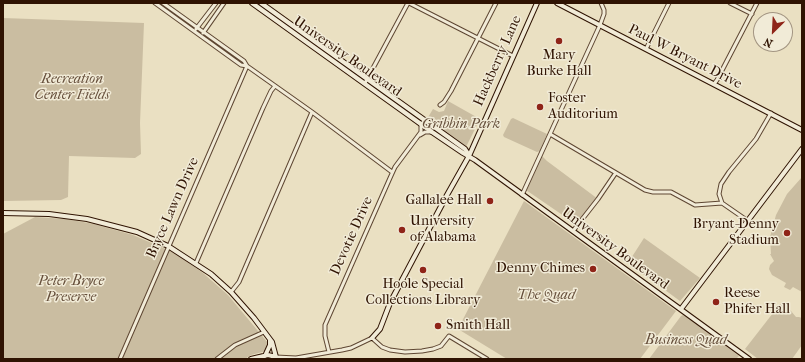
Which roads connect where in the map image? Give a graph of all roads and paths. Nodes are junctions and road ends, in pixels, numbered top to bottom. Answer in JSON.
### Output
{"nodes":[{"id":1,"x":155,"y":3,"type":"edge"},
{"id":2,"x":163,"y":3,"type":"edge"},
{"id":3,"x":216,"y":3,"type":"edge"},
{"id":4,"x":224,"y":3,"type":"edge"},
{"id":5,"x":252,"y":3,"type":"edge"},
{"id":6,"x":261,"y":3,"type":"edge"},
{"id":7,"x":408,"y":3,"type":"edge"},
{"id":8,"x":496,"y":3,"type":"edge"},
{"id":9,"x":537,"y":3,"type":"edge"},
{"id":10,"x":558,"y":3,"type":"edge"},
{"id":11,"x":601,"y":3,"type":"edge"},
{"id":12,"x":669,"y":3,"type":"edge"},
{"id":13,"x":730,"y":3,"type":"edge"},
{"id":14,"x":757,"y":3,"type":"edge"},
{"id":15,"x":752,"y":14,"type":"junction"},
{"id":16,"x":600,"y":25,"type":"junction"},
{"id":17,"x":198,"y":28,"type":"junction"},
{"id":18,"x":195,"y":31,"type":"junction"},
{"id":19,"x":204,"y":32,"type":"junction"},
{"id":20,"x":201,"y":36,"type":"junction"},
{"id":21,"x":478,"y":37,"type":"junction"},
{"id":22,"x":646,"y":49,"type":"junction"},
{"id":23,"x":513,"y":56,"type":"junction"},
{"id":24,"x":247,"y":66,"type":"junction"},
{"id":25,"x":366,"y":82,"type":"junction"},
{"id":26,"x":714,"y":84,"type":"junction"},
{"id":27,"x":275,"y":86,"type":"junction"},
{"id":28,"x":440,"y":105,"type":"dead end"},
{"id":29,"x":312,"y":112,"type":"junction"},
{"id":30,"x":771,"y":114,"type":"junction"},
{"id":31,"x":421,"y":123,"type":"junction"},
{"id":32,"x":802,"y":130,"type":"edge"},
{"id":33,"x":432,"y":132,"type":"junction"},
{"id":34,"x":550,"y":134,"type":"junction"},
{"id":35,"x":419,"y":136,"type":"junction"},
{"id":36,"x":802,"y":149,"type":"edge"},
{"id":37,"x":469,"y":156,"type":"junction"},
{"id":38,"x":392,"y":172,"type":"junction"},
{"id":39,"x":615,"y":174,"type":"junction"},
{"id":40,"x":522,"y":195,"type":"junction"},
{"id":41,"x":722,"y":203,"type":"junction"},
{"id":42,"x":3,"y":212,"type":"edge"},
{"id":43,"x":748,"y":221,"type":"junction"},
{"id":44,"x":573,"y":231,"type":"junction"},
{"id":45,"x":168,"y":246,"type":"junction"},
{"id":46,"x":196,"y":263,"type":"junction"},
{"id":47,"x":231,"y":292,"type":"junction"},
{"id":48,"x":681,"y":309,"type":"junction"},
{"id":49,"x":264,"y":332,"type":"junction"},
{"id":50,"x":372,"y":338,"type":"junction"},
{"id":51,"x":270,"y":339,"type":"junction"},
{"id":52,"x":329,"y":352,"type":"junction"},
{"id":53,"x":265,"y":356,"type":"junction"},
{"id":54,"x":743,"y":357,"type":"edge"},
{"id":55,"x":274,"y":358,"type":"edge"},
{"id":56,"x":285,"y":358,"type":"edge"},
{"id":57,"x":120,"y":359,"type":"edge"},
{"id":58,"x":217,"y":359,"type":"edge"},
{"id":59,"x":251,"y":359,"type":"edge"},
{"id":60,"x":487,"y":359,"type":"edge"},
{"id":61,"x":749,"y":359,"type":"edge"}],
"edges":[{"from":1,"to":18,"type":"street"},
{"from":2,"to":17,"type":"street"},
{"from":3,"to":17,"type":"street"},
{"from":4,"to":19,"type":"street"},
{"from":5,"to":25,"type":"main road","name":"University Boulevard"},
{"from":6,"to":25,"type":"main road","name":"University Boulevard"},
{"from":7,"to":21,"type":"street"},
{"from":7,"to":25,"type":"street"},
{"from":8,"to":21,"type":"street"},
{"from":9,"to":23,"type":"main road","name":"Hackberry Lane"},
{"from":10,"to":16,"type":"main road","name":"Paul W Bryant Drive"},
{"from":11,"to":16,"type":"street"},
{"from":12,"to":22,"type":"street"},
{"from":13,"to":15,"type":"street"},
{"from":14,"to":15,"type":"street"},
{"from":15,"to":26,"type":"street"},
{"from":16,"to":22,"type":"main road","name":"Paul W Bryant Drive"},
{"from":16,"to":34,"type":"street"},
{"from":17,"to":18,"type":"street"},
{"from":17,"to":19,"type":"street"},
{"from":18,"to":20,"type":"street"},
{"from":19,"to":20,"type":"street"},
{"from":19,"to":24,"type":"street"},
{"from":20,"to":24,"type":"street"},
{"from":21,"to":23,"type":"street"},
{"from":21,"to":28,"type":"street"},
{"from":22,"to":26,"type":"main road","name":"Paul W Bryant Drive"},
{"from":23,"to":37,"type":"main road","name":"Hackberry Lane"},
{"from":24,"to":27,"type":"street"},
{"from":24,"to":45,"type":"street","name":"Bryce Lawn Drive"},
{"from":25,"to":31,"type":"main road","name":"University Boulevard"},
{"from":25,"to":37,"type":"main road","name":"University Boulevard"},
{"from":26,"to":30,"type":"main road","name":"Paul W Bryant Drive"},
{"from":27,"to":29,"type":"street"},
{"from":27,"to":46,"type":"street"},
{"from":29,"to":38,"type":"street"},
{"from":29,"to":47,"type":"street"},
{"from":30,"to":32,"type":"main road","name":"Paul W Bryant Drive"},
{"from":30,"to":41,"type":"street"},
{"from":31,"to":33,"type":"main road","name":"University Boulevard"},
{"from":31,"to":35,"type":"street","name":"Devotie Drive"},
{"from":33,"to":35,"type":"street"},
{"from":33,"to":37,"type":"main road","name":"University Boulevard"},
{"from":34,"to":39,"type":"street"},
{"from":34,"to":40,"type":"street"},
{"from":35,"to":38,"type":"street","name":"Devotie Drive"},
{"from":36,"to":43,"type":"main road"},
{"from":37,"to":40,"type":"main road","name":"University Boulevard"},
{"from":37,"to":50,"type":"main road","name":"Hackberry Lane"},
{"from":38,"to":52,"type":"street","name":"Devotie Drive"},
{"from":39,"to":41,"type":"street"},
{"from":39,"to":44,"type":"street"},
{"from":40,"to":44,"type":"main road","name":"University Boulevard"},
{"from":41,"to":43,"type":"street"},
{"from":42,"to":45,"type":"main road"},
{"from":43,"to":48,"type":"main road"},
{"from":44,"to":48,"type":"main road","name":"University Boulevard"},
{"from":45,"to":46,"type":"main road"},
{"from":45,"to":57,"type":"street","name":"Bryce Lawn Drive"},
{"from":46,"to":47,"type":"main road"},
{"from":47,"to":49,"type":"main road"},
{"from":48,"to":54,"type":"main road","name":"University Boulevard"},
{"from":49,"to":51,"type":"main road"},
{"from":49,"to":58,"type":"street"},
{"from":50,"to":52,"type":"street"},
{"from":50,"to":60,"type":"street"},
{"from":51,"to":53,"type":"main road"},
{"from":51,"to":55,"type":"main road"},
{"from":52,"to":56,"type":"street"},
{"from":53,"to":55,"type":"main road"},
{"from":53,"to":59,"type":"main road"},
{"from":54,"to":61,"type":"main road","name":"University Boulevard"},
{"from":55,"to":56,"type":"street"}]}
